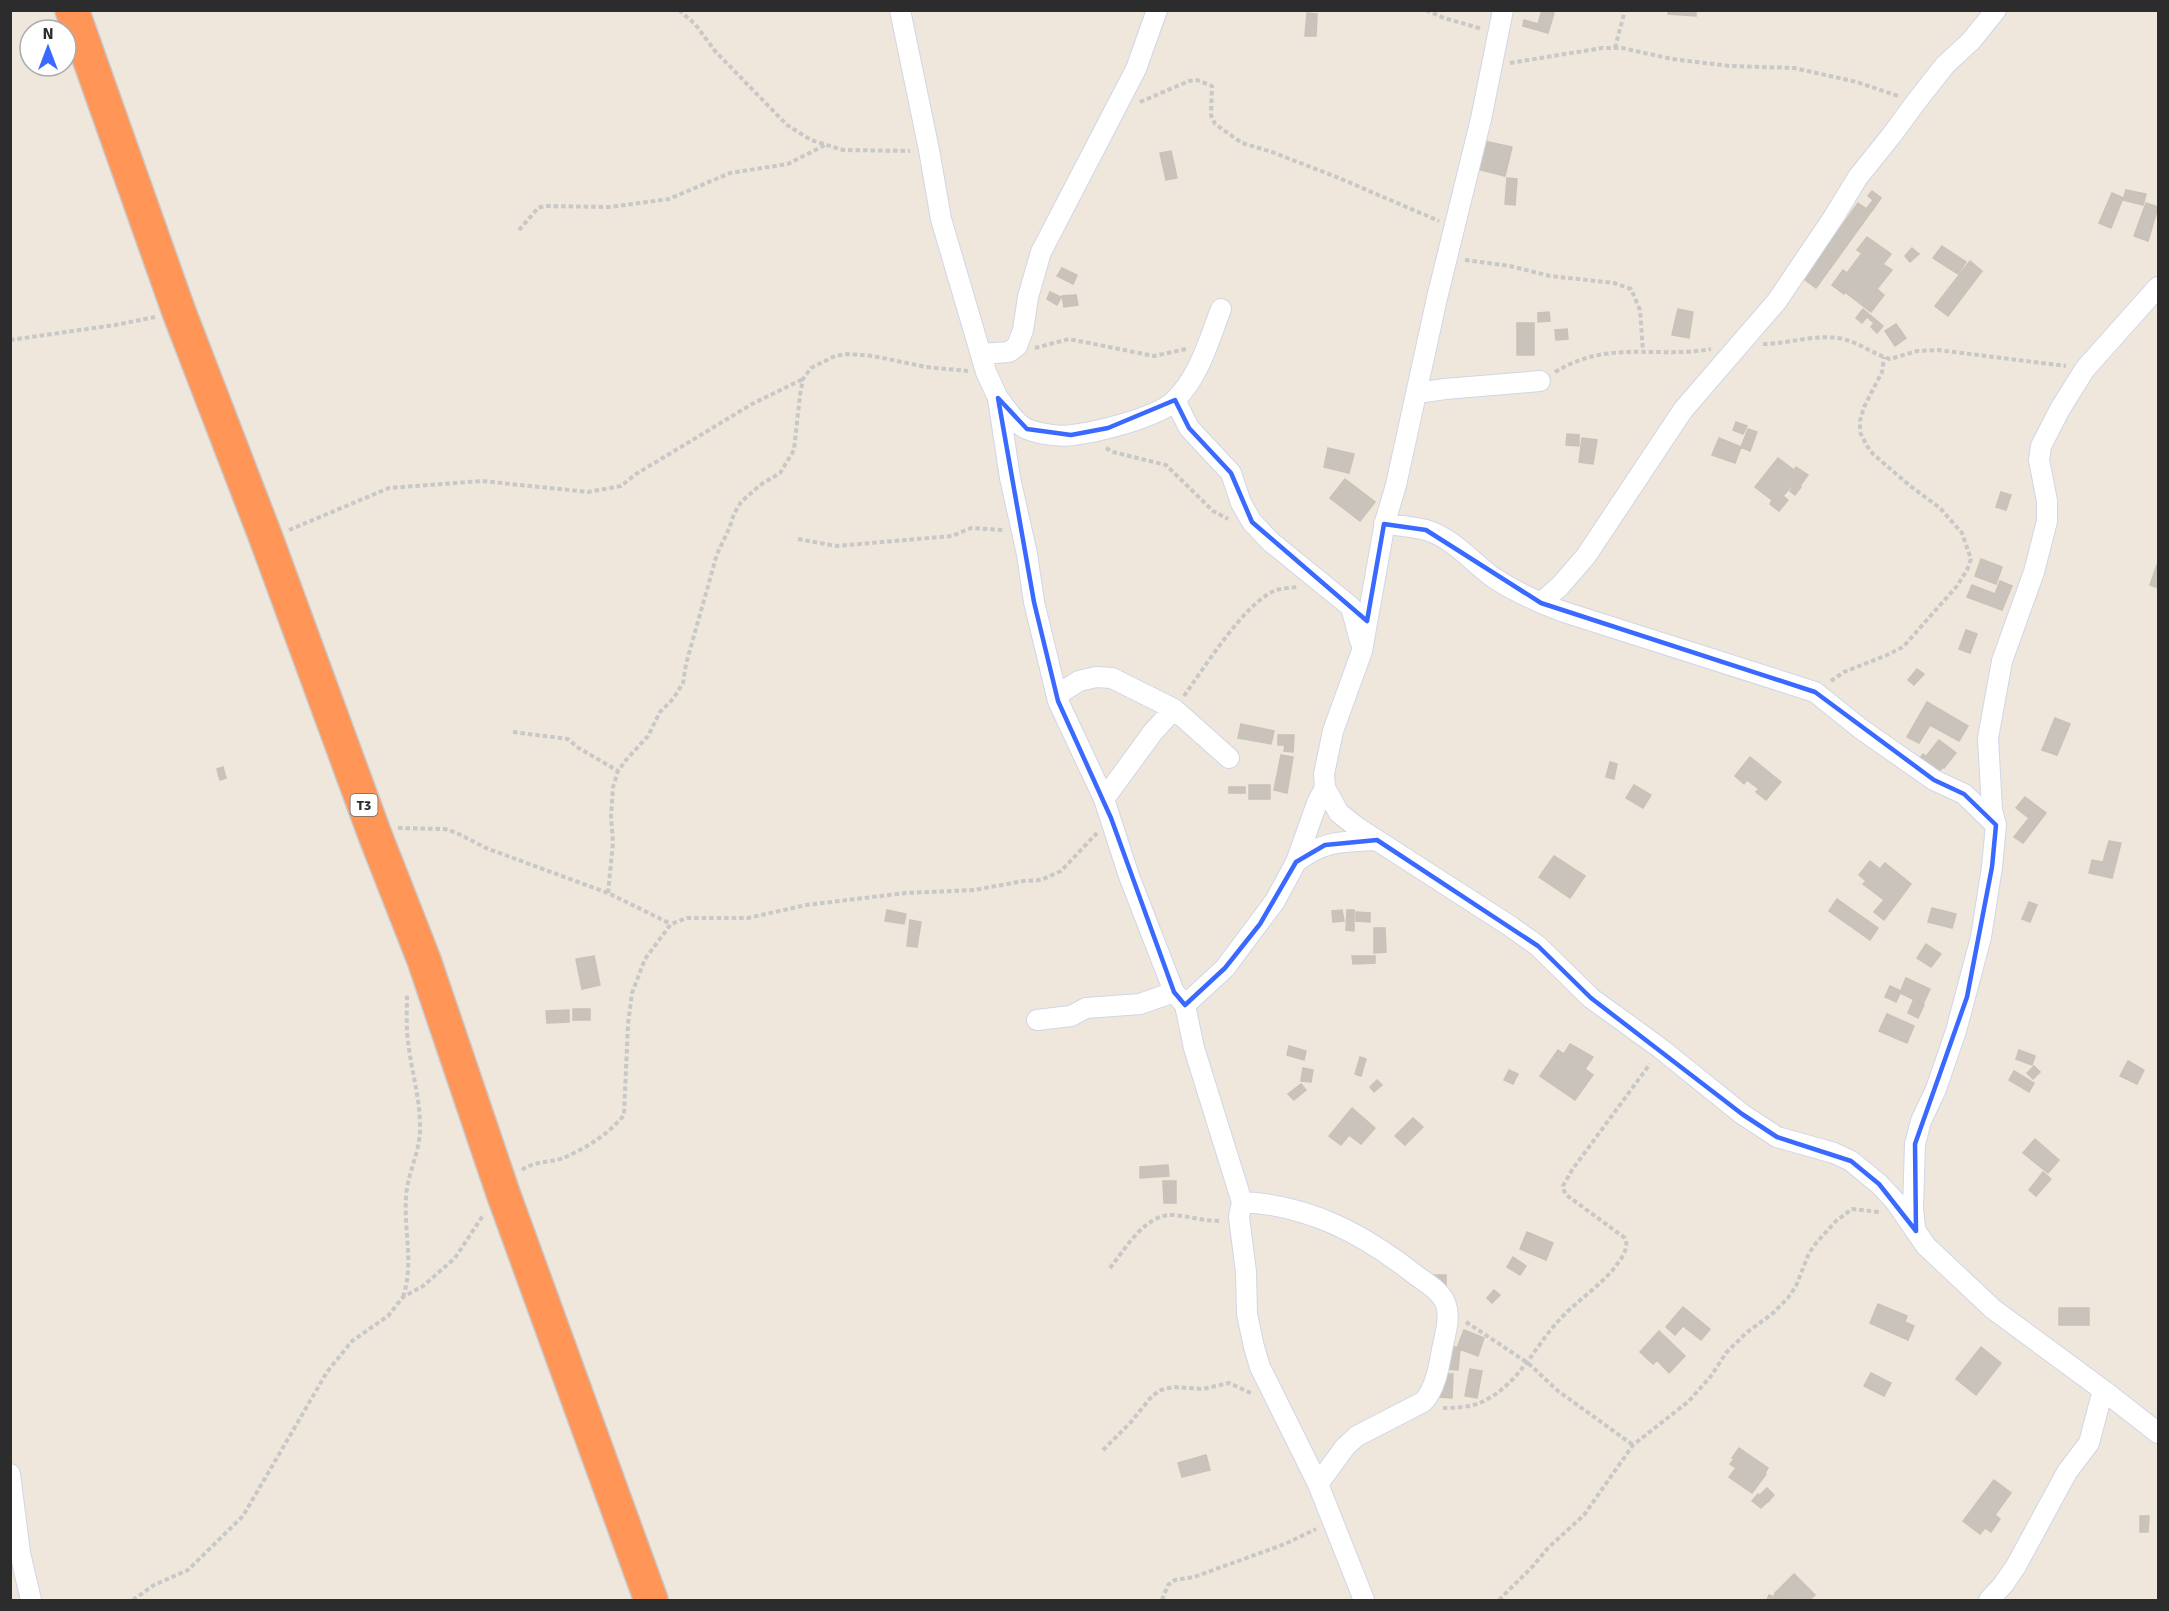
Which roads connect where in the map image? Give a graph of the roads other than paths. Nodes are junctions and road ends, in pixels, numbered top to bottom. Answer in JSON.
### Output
{"nodes":[{"id":1,"x":72,"y":10,"type":"edge"},
{"id":2,"x":900,"y":10,"type":"edge"},
{"id":3,"x":1157,"y":10,"type":"edge"},
{"id":4,"x":1503,"y":10,"type":"edge"},
{"id":5,"x":1996,"y":10,"type":"edge"},
{"id":6,"x":2158,"y":287,"type":"edge"},
{"id":7,"x":1221,"y":309,"type":"dead end"},
{"id":8,"x":984,"y":363,"type":"junction"},
{"id":9,"x":1540,"y":381,"type":"road end"},
{"id":10,"x":1417,"y":393,"type":"junction"},
{"id":11,"x":998,"y":398,"type":"junction"},
{"id":12,"x":1175,"y":400,"type":"junction"},
{"id":13,"x":1384,"y":524,"type":"junction"},
{"id":14,"x":1541,"y":603,"type":"junction"},
{"id":15,"x":1362,"y":651,"type":"junction"},
{"id":16,"x":1057,"y":695,"type":"junction"},
{"id":17,"x":1174,"y":709,"type":"junction"},
{"id":18,"x":1229,"y":758,"type":"dead end"},
{"id":19,"x":1325,"y":788,"type":"junction"},
{"id":20,"x":1104,"y":799,"type":"junction"},
{"id":21,"x":1996,"y":825,"type":"junction"},
{"id":22,"x":1377,"y":840,"type":"junction"},
{"id":23,"x":1296,"y":862,"type":"junction"},
{"id":24,"x":1179,"y":998,"type":"junction"},
{"id":25,"x":1037,"y":1020,"type":"dead end"},
{"id":26,"x":1240,"y":1210,"type":"junction"},
{"id":27,"x":1910,"y":1223,"type":"junction"},
{"id":28,"x":2103,"y":1390,"type":"junction"},
{"id":29,"x":2158,"y":1433,"type":"edge"},
{"id":30,"x":10,"y":1474,"type":"edge"},
{"id":31,"x":1318,"y":1484,"type":"junction"},
{"id":32,"x":31,"y":1600,"type":"edge"},
{"id":33,"x":651,"y":1600,"type":"edge"},
{"id":34,"x":1364,"y":1600,"type":"edge"},
{"id":35,"x":1989,"y":1600,"type":"edge"}],
"edges":[{"from":1,"to":33,"type":"highway","number":"T3"},
{"from":2,"to":8,"type":"street"},
{"from":3,"to":8,"type":"street"},
{"from":4,"to":10,"type":"street"},
{"from":5,"to":14,"type":"street"},
{"from":6,"to":21,"type":"street"},
{"from":7,"to":12,"type":"street"},
{"from":8,"to":11,"type":"street"},
{"from":9,"to":10,"type":"street"},
{"from":10,"to":13,"type":"street"},
{"from":11,"to":12,"type":"street"},
{"from":11,"to":16,"type":"street"},
{"from":12,"to":15,"type":"street"},
{"from":13,"to":14,"type":"street"},
{"from":13,"to":15,"type":"street"},
{"from":14,"to":21,"type":"street"},
{"from":15,"to":19,"type":"street"},
{"from":16,"to":17,"type":"street"},
{"from":16,"to":20,"type":"street"},
{"from":17,"to":18,"type":"street"},
{"from":17,"to":20,"type":"street"},
{"from":19,"to":22,"type":"street"},
{"from":19,"to":23,"type":"street"},
{"from":20,"to":24,"type":"street"},
{"from":21,"to":27,"type":"street"},
{"from":22,"to":23,"type":"street"},
{"from":22,"to":27,"type":"street"},
{"from":23,"to":24,"type":"street"},
{"from":24,"to":25,"type":"street"},
{"from":24,"to":26,"type":"street"},
{"from":26,"to":31,"type":"street"},
{"from":26,"to":31,"type":"street"},
{"from":27,"to":28,"type":"street"},
{"from":28,"to":29,"type":"street"},
{"from":28,"to":35,"type":"street"},
{"from":30,"to":32,"type":"street"},
{"from":31,"to":34,"type":"street"}]}
